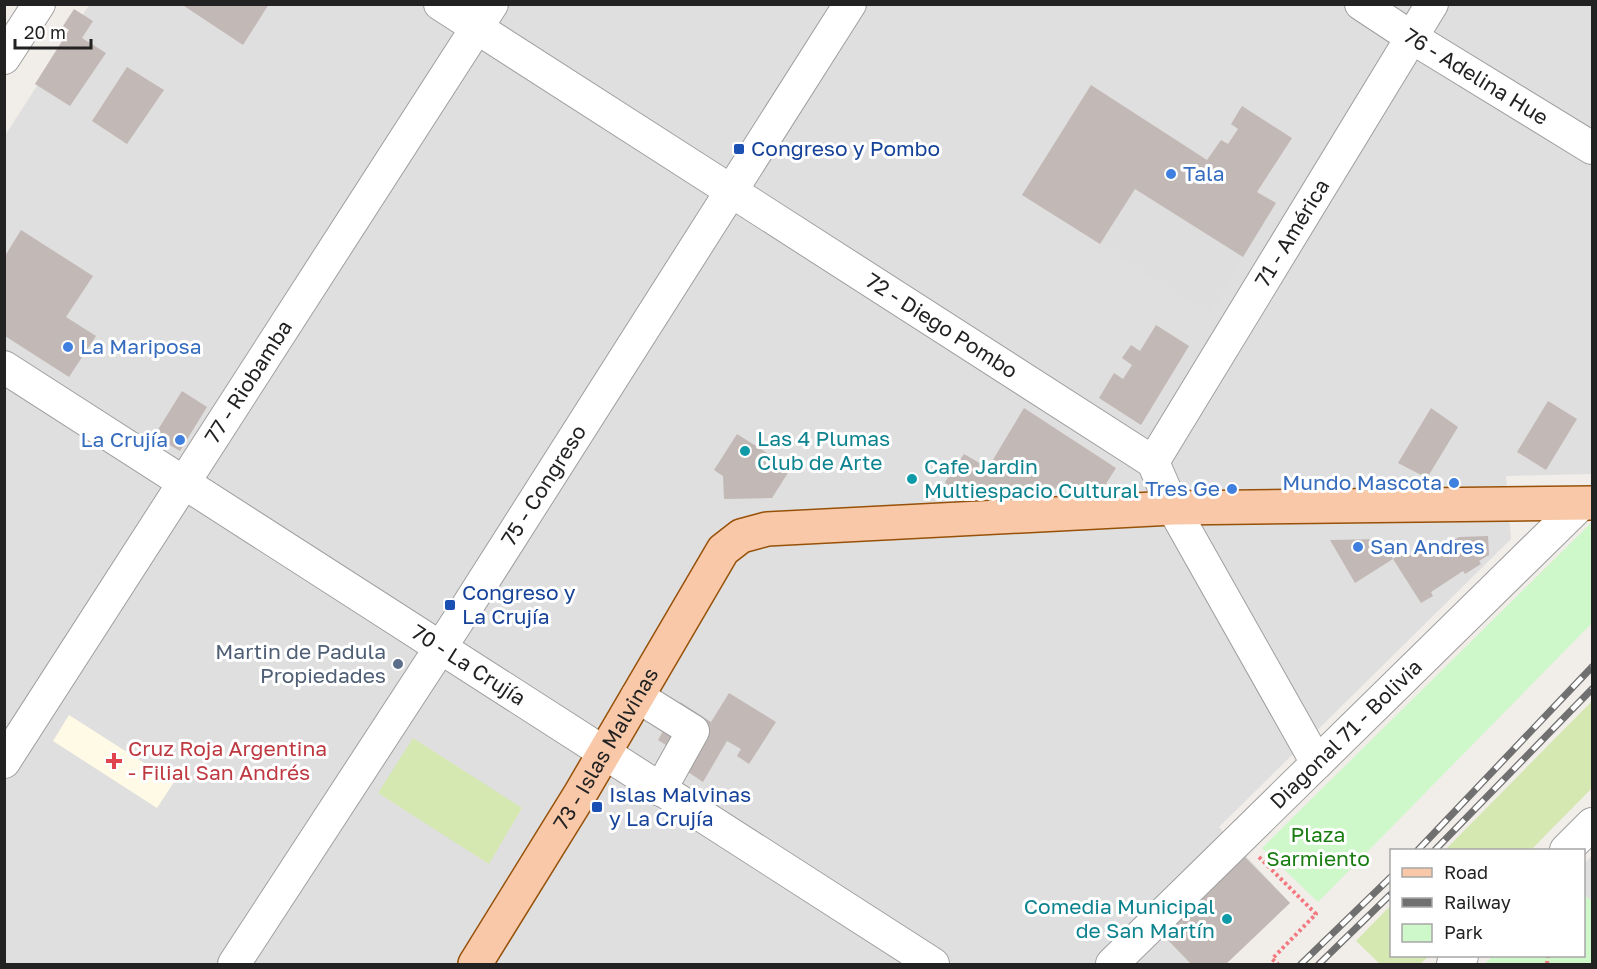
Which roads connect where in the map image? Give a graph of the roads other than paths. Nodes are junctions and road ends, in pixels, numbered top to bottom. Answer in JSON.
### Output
{"nodes":[{"id":1,"x":39,"y":4,"type":"edge"},
{"id":2,"x":440,"y":4,"type":"edge"},
{"id":3,"x":850,"y":4,"type":"edge"},
{"id":4,"x":1361,"y":4,"type":"edge"},
{"id":5,"x":1432,"y":4,"type":"edge"},
{"id":6,"x":485,"y":16,"type":"edge"},
{"id":7,"x":1411,"y":37,"type":"junction"},
{"id":8,"x":4,"y":58,"type":"edge"},
{"id":9,"x":1593,"y":148,"type":"edge"},
{"id":10,"x":733,"y":190,"type":"junction"},
{"id":11,"x":4,"y":367,"type":"edge"},
{"id":12,"x":1154,"y":462,"type":"junction"},
{"id":13,"x":184,"y":482,"type":"junction"},
{"id":14,"x":1587,"y":503,"type":"edge"},
{"id":15,"x":1173,"y":508,"type":"junction"},
{"id":16,"x":440,"y":648,"type":"junction"},
{"id":17,"x":637,"y":696,"type":"junction"},
{"id":18,"x":603,"y":753,"type":"junction"},
{"id":19,"x":4,"y":762,"type":"edge"},
{"id":20,"x":1317,"y":763,"type":"junction"},
{"id":21,"x":660,"y":790,"type":"junction"},
{"id":22,"x":1593,"y":824,"type":"edge"},
{"id":23,"x":1567,"y":849,"type":"edge"},
{"id":24,"x":234,"y":964,"type":"edge"},
{"id":25,"x":475,"y":964,"type":"edge"},
{"id":26,"x":933,"y":964,"type":"edge"},
{"id":27,"x":1112,"y":964,"type":"edge"}],
"edges":[{"from":1,"to":8,"type":"street"},
{"from":2,"to":6,"type":"street","name":"72 - Diego Pombo"},
{"from":3,"to":10,"type":"street","name":"75 - Congreso"},
{"from":4,"to":7,"type":"street","name":"76 - Adelina Hue"},
{"from":5,"to":7,"type":"street","name":"71 - América"},
{"from":6,"to":10,"type":"street","name":"72 - Diego Pombo"},
{"from":6,"to":13,"type":"street","name":"77 - Riobamba"},
{"from":7,"to":9,"type":"street","name":"76 - Adelina Hue"},
{"from":7,"to":12,"type":"street","name":"71 - América"},
{"from":10,"to":12,"type":"street","name":"72 - Diego Pombo"},
{"from":10,"to":16,"type":"street","name":"75 - Congreso"},
{"from":11,"to":13,"type":"street","name":"70 - La Crujía"},
{"from":12,"to":15,"type":"street"},
{"from":13,"to":16,"type":"street","name":"70 - La Crujía"},
{"from":13,"to":19,"type":"street","name":"77 - Riobamba"},
{"from":14,"to":15,"type":"main road"},
{"from":14,"to":20,"type":"street","name":"Diagonal 71 - Bolivia"},
{"from":15,"to":17,"type":"main road","name":"73 - Islas Malvinas"},
{"from":15,"to":20,"type":"street"},
{"from":16,"to":18,"type":"street","name":"70 - La Crujía"},
{"from":16,"to":24,"type":"street","name":"75 - Congreso"},
{"from":17,"to":18,"type":"main road","name":"73 - Islas Malvinas"},
{"from":17,"to":21,"type":"street"},
{"from":18,"to":21,"type":"street","name":"70 - La Crujía"},
{"from":18,"to":25,"type":"main road","name":"73 - Islas Malvinas"},
{"from":20,"to":27,"type":"street","name":"Diagonal 71 - Bolivia"},
{"from":21,"to":26,"type":"street","name":"70 - La Crujía"},
{"from":22,"to":23,"type":"street"}]}
